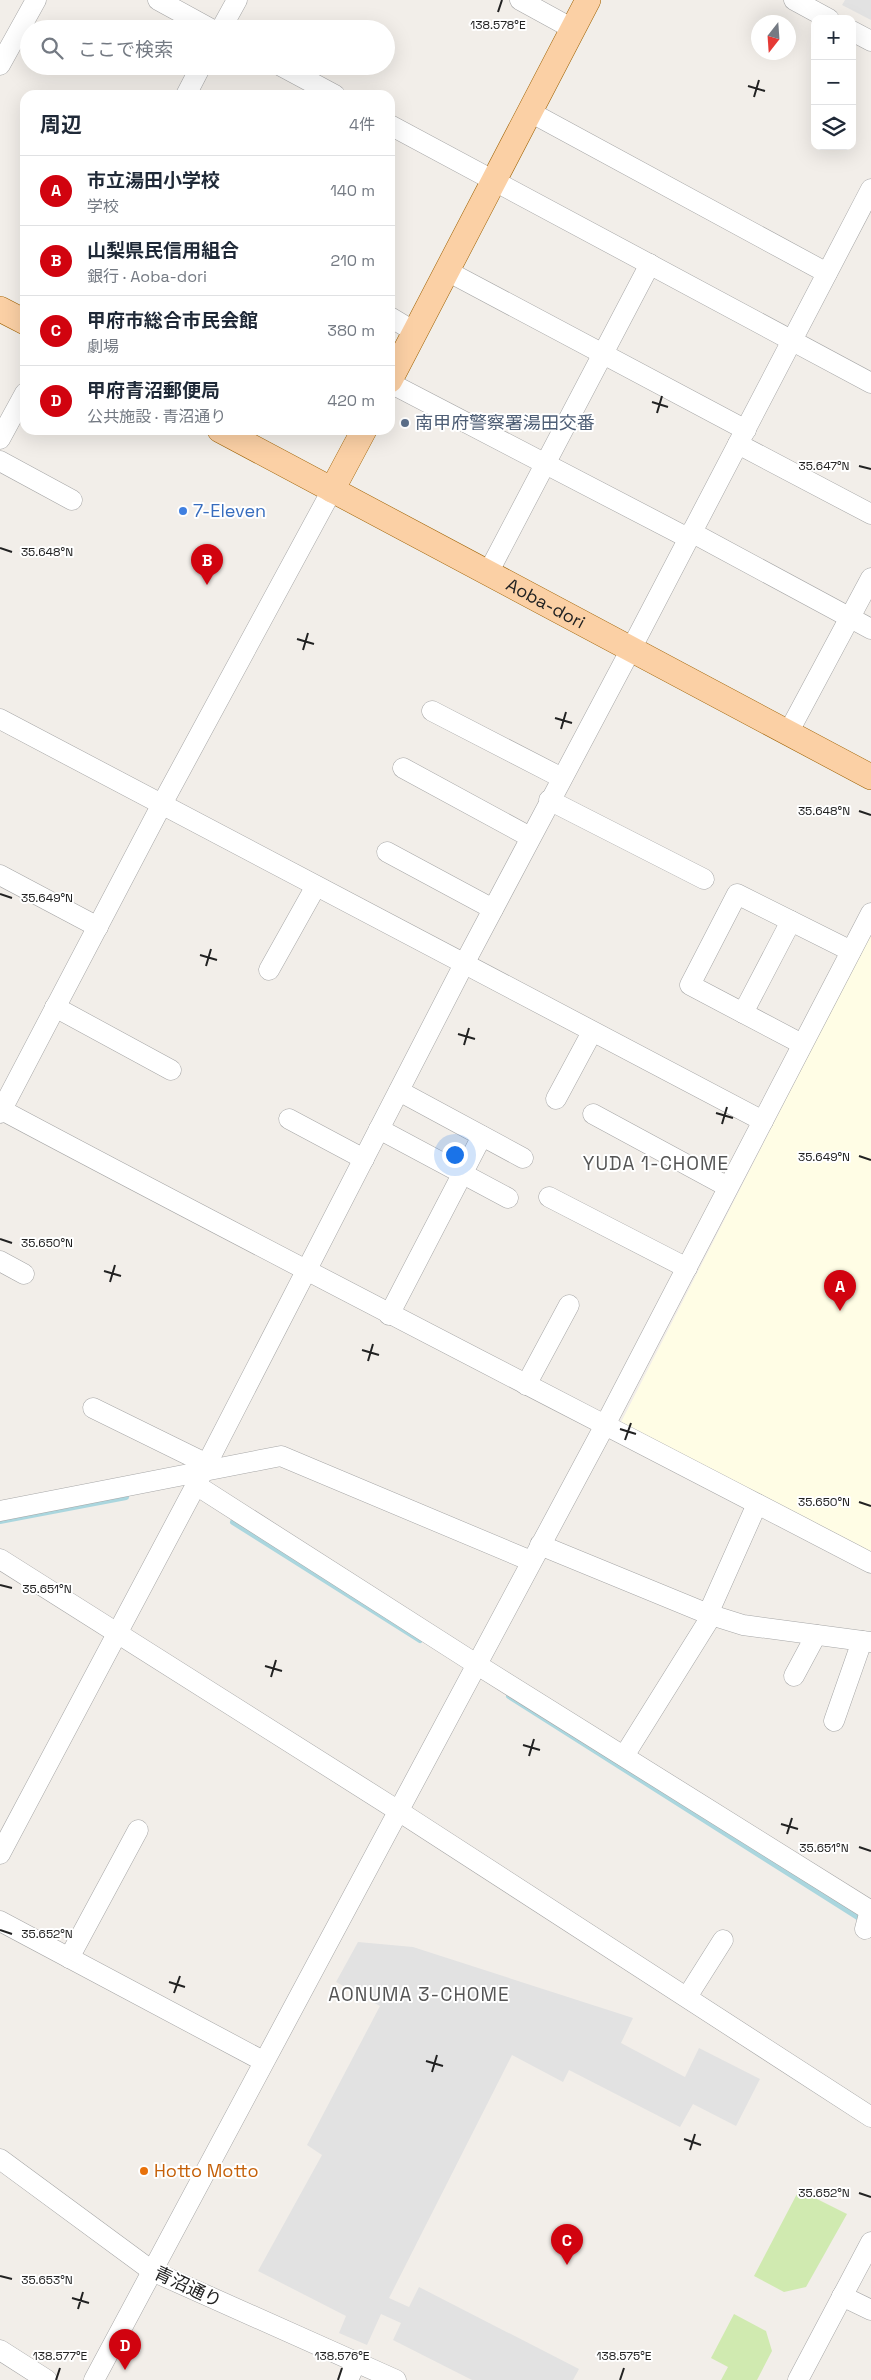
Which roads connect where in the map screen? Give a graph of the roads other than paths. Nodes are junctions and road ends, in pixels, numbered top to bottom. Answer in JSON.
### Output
{"nodes":[{"id":1,"x":36,"y":0,"type":"edge"},
{"id":2,"x":158,"y":0,"type":"edge"},
{"id":3,"x":237,"y":0,"type":"edge"},
{"id":4,"x":520,"y":0,"type":"edge"},
{"id":5,"x":588,"y":0,"type":"edge"},
{"id":6,"x":794,"y":0,"type":"edge"},
{"id":7,"x":822,"y":15,"type":"edge"},
{"id":8,"x":25,"y":20,"type":"edge"},
{"id":9,"x":195,"y":20,"type":"edge"},
{"id":10,"x":226,"y":20,"type":"edge"},
{"id":11,"x":20,"y":29,"type":"edge"},
{"id":12,"x":573,"y":29,"type":"junction"},
{"id":13,"x":856,"y":33,"type":"edge"},
{"id":14,"x":871,"y":42,"type":"edge"},
{"id":15,"x":0,"y":65,"type":"edge"},
{"id":16,"x":196,"y":75,"type":"edge"},
{"id":17,"x":298,"y":75,"type":"edge"},
{"id":18,"x":189,"y":90,"type":"edge"},
{"id":19,"x":326,"y":90,"type":"edge"},
{"id":20,"x":530,"y":112,"type":"junction"},
{"id":21,"x":395,"y":128,"type":"edge"},
{"id":22,"x":494,"y":180,"type":"junction"},
{"id":23,"x":871,"y":189,"type":"edge"},
{"id":24,"x":650,"y":264,"type":"junction"},
{"id":25,"x":447,"y":271,"type":"junction"},
{"id":26,"x":827,"y":273,"type":"junction"},
{"id":27,"x":0,"y":309,"type":"edge"},
{"id":28,"x":20,"y":319,"type":"edge"},
{"id":29,"x":395,"y":321,"type":"edge"},
{"id":30,"x":415,"y":332,"type":"junction"},
{"id":31,"x":792,"y":340,"type":"junction"},
{"id":32,"x":603,"y":353,"type":"junction"},
{"id":33,"x":395,"y":371,"type":"edge"},
{"id":34,"x":871,"y":383,"type":"edge"},
{"id":35,"x":395,"y":384,"type":"edge"},
{"id":36,"x":20,"y":402,"type":"edge"},
{"id":37,"x":229,"y":435,"type":"edge"},
{"id":38,"x":361,"y":435,"type":"edge"},
{"id":39,"x":742,"y":437,"type":"junction"},
{"id":40,"x":0,"y":439,"type":"edge"},
{"id":41,"x":0,"y":461,"type":"edge"},
{"id":42,"x":545,"y":464,"type":"junction"},
{"id":43,"x":332,"y":490,"type":"junction"},
{"id":44,"x":72,"y":500,"type":"dead end"},
{"id":45,"x":871,"y":514,"type":"edge"},
{"id":46,"x":690,"y":535,"type":"junction"},
{"id":47,"x":488,"y":573,"type":"junction"},
{"id":48,"x":871,"y":578,"type":"edge"},
{"id":49,"x":850,"y":618,"type":"junction"},
{"id":50,"x":871,"y":629,"type":"edge"},
{"id":51,"x":631,"y":650,"type":"junction"},
{"id":52,"x":432,"y":711,"type":"dead end"},
{"id":53,"x":0,"y":719,"type":"edge"},
{"id":54,"x":788,"y":733,"type":"junction"},
{"id":55,"x":403,"y":768,"type":"dead end"},
{"id":56,"x":562,"y":778,"type":"junction"},
{"id":57,"x":871,"y":778,"type":"edge"},
{"id":58,"x":549,"y":800,"type":"junction"},
{"id":59,"x":162,"y":804,"type":"junction"},
{"id":60,"x":530,"y":837,"type":"junction"},
{"id":61,"x":387,"y":852,"type":"dead end"},
{"id":62,"x":0,"y":875,"type":"edge"},
{"id":63,"x":704,"y":879,"type":"dead end"},
{"id":64,"x":316,"y":886,"type":"junction"},
{"id":65,"x":493,"y":909,"type":"junction"},
{"id":66,"x":871,"y":913,"type":"edge"},
{"id":67,"x":791,"y":921,"type":"junction"},
{"id":68,"x":98,"y":927,"type":"junction"},
{"id":69,"x":851,"y":951,"type":"junction"},
{"id":70,"x":464,"y":964,"type":"junction"},
{"id":71,"x":269,"y":970,"type":"dead end"},
{"id":72,"x":55,"y":1008,"type":"junction"},
{"id":73,"x":743,"y":1013,"type":"junction"},
{"id":74,"x":592,"y":1032,"type":"junction"},
{"id":75,"x":802,"y":1044,"type":"junction"},
{"id":76,"x":171,"y":1070,"type":"dead end"},
{"id":77,"x":399,"y":1091,"type":"junction"},
{"id":78,"x":556,"y":1099,"type":"dead end"},
{"id":79,"x":0,"y":1111,"type":"edge"},
{"id":80,"x":593,"y":1114,"type":"dead end"},
{"id":81,"x":289,"y":1120,"type":"dead end"},
{"id":82,"x":762,"y":1122,"type":"junction"},
{"id":83,"x":379,"y":1129,"type":"junction"},
{"id":84,"x":482,"y":1136,"type":"junction"},
{"id":85,"x":524,"y":1158,"type":"dead end"},
{"id":86,"x":364,"y":1159,"type":"junction"},
{"id":87,"x":463,"y":1174,"type":"junction"},
{"id":88,"x":728,"y":1187,"type":"junction"},
{"id":89,"x":549,"y":1197,"type":"dead end"},
{"id":90,"x":508,"y":1198,"type":"dead end"},
{"id":91,"x":0,"y":1261,"type":"edge"},
{"id":92,"x":687,"y":1268,"type":"junction"},
{"id":93,"x":307,"y":1270,"type":"junction"},
{"id":94,"x":24,"y":1274,"type":"dead end"},
{"id":95,"x":569,"y":1306,"type":"dead end"},
{"id":96,"x":389,"y":1315,"type":"junction"},
{"id":97,"x":526,"y":1385,"type":"junction"},
{"id":98,"x":93,"y":1408,"type":"dead end"},
{"id":99,"x":605,"y":1424,"type":"junction"},
{"id":100,"x":202,"y":1473,"type":"junction"},
{"id":101,"x":757,"y":1504,"type":"junction"},
{"id":102,"x":0,"y":1512,"type":"edge"},
{"id":103,"x":536,"y":1553,"type":"junction"},
{"id":104,"x":0,"y":1560,"type":"edge"},
{"id":105,"x":871,"y":1563,"type":"edge"},
{"id":106,"x":710,"y":1614,"type":"junction"},
{"id":107,"x":118,"y":1634,"type":"junction"},
{"id":108,"x":816,"y":1635,"type":"junction"},
{"id":109,"x":867,"y":1642,"type":"edge"},
{"id":110,"x":474,"y":1669,"type":"junction"},
{"id":111,"x":794,"y":1676,"type":"dead end"},
{"id":112,"x":834,"y":1721,"type":"dead end"},
{"id":113,"x":624,"y":1756,"type":"junction"},
{"id":114,"x":398,"y":1810,"type":"junction"},
{"id":115,"x":138,"y":1830,"type":"dead end"},
{"id":116,"x":0,"y":1854,"type":"edge"},
{"id":117,"x":869,"y":1917,"type":"edge"},
{"id":118,"x":0,"y":1921,"type":"edge"},
{"id":119,"x":723,"y":1940,"type":"dead end"},
{"id":120,"x":69,"y":1958,"type":"junction"},
{"id":121,"x":687,"y":1997,"type":"junction"},
{"id":122,"x":263,"y":2061,"type":"junction"},
{"id":123,"x":871,"y":2117,"type":"edge"},
{"id":124,"x":0,"y":2159,"type":"edge"},
{"id":125,"x":871,"y":2242,"type":"edge"},
{"id":126,"x":152,"y":2271,"type":"junction"},
{"id":127,"x":842,"y":2296,"type":"junction"},
{"id":128,"x":871,"y":2310,"type":"edge"},
{"id":129,"x":0,"y":2350,"type":"edge"},
{"id":130,"x":352,"y":2371,"type":"edge"},
{"id":131,"x":47,"y":2380,"type":"edge"},
{"id":132,"x":94,"y":2380,"type":"edge"},
{"id":133,"x":396,"y":2380,"type":"edge"},
{"id":134,"x":798,"y":2380,"type":"edge"}],
"edges":[{"from":1,"to":8,"type":"street"},
{"from":2,"to":9,"type":"street"},
{"from":3,"to":10,"type":"street"},
{"from":4,"to":12,"type":"street"},
{"from":5,"to":12,"type":"main road"},
{"from":6,"to":7,"type":"street"},
{"from":11,"to":15,"type":"street"},
{"from":12,"to":20,"type":"main road"},
{"from":13,"to":14,"type":"street"},
{"from":16,"to":18,"type":"street"},
{"from":17,"to":19,"type":"street"},
{"from":20,"to":22,"type":"main road"},
{"from":20,"to":26,"type":"street"},
{"from":21,"to":22,"type":"street"},
{"from":22,"to":24,"type":"street"},
{"from":22,"to":25,"type":"main road"},
{"from":23,"to":26,"type":"street"},
{"from":24,"to":31,"type":"street"},
{"from":24,"to":32,"type":"street"},
{"from":25,"to":30,"type":"main road"},
{"from":25,"to":32,"type":"street"},
{"from":26,"to":31,"type":"street"},
{"from":27,"to":28,"type":"main road"},
{"from":29,"to":30,"type":"street"},
{"from":30,"to":33,"type":"main road"},
{"from":31,"to":34,"type":"street"},
{"from":31,"to":39,"type":"street"},
{"from":32,"to":39,"type":"street"},
{"from":32,"to":42,"type":"street"},
{"from":35,"to":42,"type":"street"},
{"from":36,"to":40,"type":"street"},
{"from":37,"to":43,"type":"main road","name":"Aoba-dori"},
{"from":38,"to":43,"type":"main road"},
{"from":39,"to":45,"type":"street"},
{"from":39,"to":46,"type":"street"},
{"from":41,"to":44,"type":"street"},
{"from":42,"to":46,"type":"street"},
{"from":42,"to":47,"type":"street"},
{"from":43,"to":47,"type":"main road","name":"Aoba-dori"},
{"from":43,"to":59,"type":"street"},
{"from":46,"to":49,"type":"street"},
{"from":46,"to":51,"type":"street"},
{"from":47,"to":51,"type":"main road","name":"Aoba-dori"},
{"from":48,"to":49,"type":"street"},
{"from":49,"to":50,"type":"street"},
{"from":49,"to":54,"type":"street"},
{"from":51,"to":54,"type":"main road","name":"Aoba-dori"},
{"from":51,"to":56,"type":"street"},
{"from":52,"to":56,"type":"street"},
{"from":53,"to":59,"type":"street"},
{"from":54,"to":57,"type":"main road","name":"Aoba-dori"},
{"from":55,"to":60,"type":"street"},
{"from":56,"to":58,"type":"street"},
{"from":58,"to":60,"type":"street"},
{"from":58,"to":63,"type":"street"},
{"from":59,"to":64,"type":"street"},
{"from":59,"to":68,"type":"street"},
{"from":60,"to":65,"type":"street"},
{"from":61,"to":65,"type":"street"},
{"from":62,"to":68,"type":"street"},
{"from":64,"to":70,"type":"street"},
{"from":64,"to":71,"type":"street"},
{"from":65,"to":70,"type":"street"},
{"from":66,"to":69,"type":"street"},
{"from":67,"to":69,"type":"street"},
{"from":67,"to":73,"type":"street"},
{"from":67,"to":73,"type":"street"},
{"from":68,"to":72,"type":"street"},
{"from":69,"to":75,"type":"street"},
{"from":70,"to":74,"type":"street"},
{"from":70,"to":77,"type":"street"},
{"from":72,"to":76,"type":"street"},
{"from":72,"to":79,"type":"street"},
{"from":73,"to":75,"type":"street"},
{"from":74,"to":78,"type":"street"},
{"from":74,"to":82,"type":"street"},
{"from":75,"to":82,"type":"street"},
{"from":77,"to":83,"type":"street"},
{"from":77,"to":84,"type":"street"},
{"from":79,"to":93,"type":"street"},
{"from":80,"to":88,"type":"street"},
{"from":81,"to":86,"type":"street"},
{"from":82,"to":88,"type":"street"},
{"from":83,"to":86,"type":"street"},
{"from":83,"to":87,"type":"street"},
{"from":84,"to":85,"type":"street"},
{"from":84,"to":87,"type":"street"},
{"from":86,"to":93,"type":"street"},
{"from":87,"to":90,"type":"street"},
{"from":87,"to":96,"type":"street"},
{"from":88,"to":92,"type":"street"},
{"from":89,"to":92,"type":"street"},
{"from":91,"to":94,"type":"street"},
{"from":92,"to":99,"type":"street"},
{"from":93,"to":96,"type":"street"},
{"from":93,"to":100,"type":"street"},
{"from":95,"to":97,"type":"street"},
{"from":96,"to":97,"type":"street"},
{"from":97,"to":99,"type":"street"},
{"from":98,"to":100,"type":"street"},
{"from":99,"to":101,"type":"street"},
{"from":99,"to":103,"type":"street"},
{"from":100,"to":102,"type":"street"},
{"from":100,"to":103,"type":"street"},
{"from":100,"to":107,"type":"street"},
{"from":100,"to":110,"type":"street"},
{"from":101,"to":105,"type":"street"},
{"from":101,"to":106,"type":"street"},
{"from":103,"to":106,"type":"street"},
{"from":103,"to":110,"type":"street"},
{"from":104,"to":107,"type":"street"},
{"from":106,"to":108,"type":"street"},
{"from":106,"to":113,"type":"street"},
{"from":107,"to":114,"type":"street"},
{"from":107,"to":116,"type":"street"},
{"from":108,"to":109,"type":"street"},
{"from":108,"to":111,"type":"street"},
{"from":109,"to":112,"type":"street"},
{"from":110,"to":113,"type":"street"},
{"from":110,"to":114,"type":"street"},
{"from":113,"to":117,"type":"street"},
{"from":114,"to":121,"type":"street"},
{"from":114,"to":122,"type":"street"},
{"from":115,"to":120,"type":"street"},
{"from":118,"to":120,"type":"street"},
{"from":119,"to":121,"type":"street"},
{"from":120,"to":122,"type":"street"},
{"from":121,"to":123,"type":"street"},
{"from":122,"to":126,"type":"street"},
{"from":124,"to":126,"type":"street","name":"青沼通り"},
{"from":125,"to":127,"type":"street"},
{"from":126,"to":130,"type":"street","name":"青沼通り"},
{"from":126,"to":132,"type":"street"},
{"from":127,"to":128,"type":"street"},
{"from":127,"to":134,"type":"street"},
{"from":129,"to":131,"type":"street"},
{"from":130,"to":133,"type":"street","name":"青沼通り"}]}
